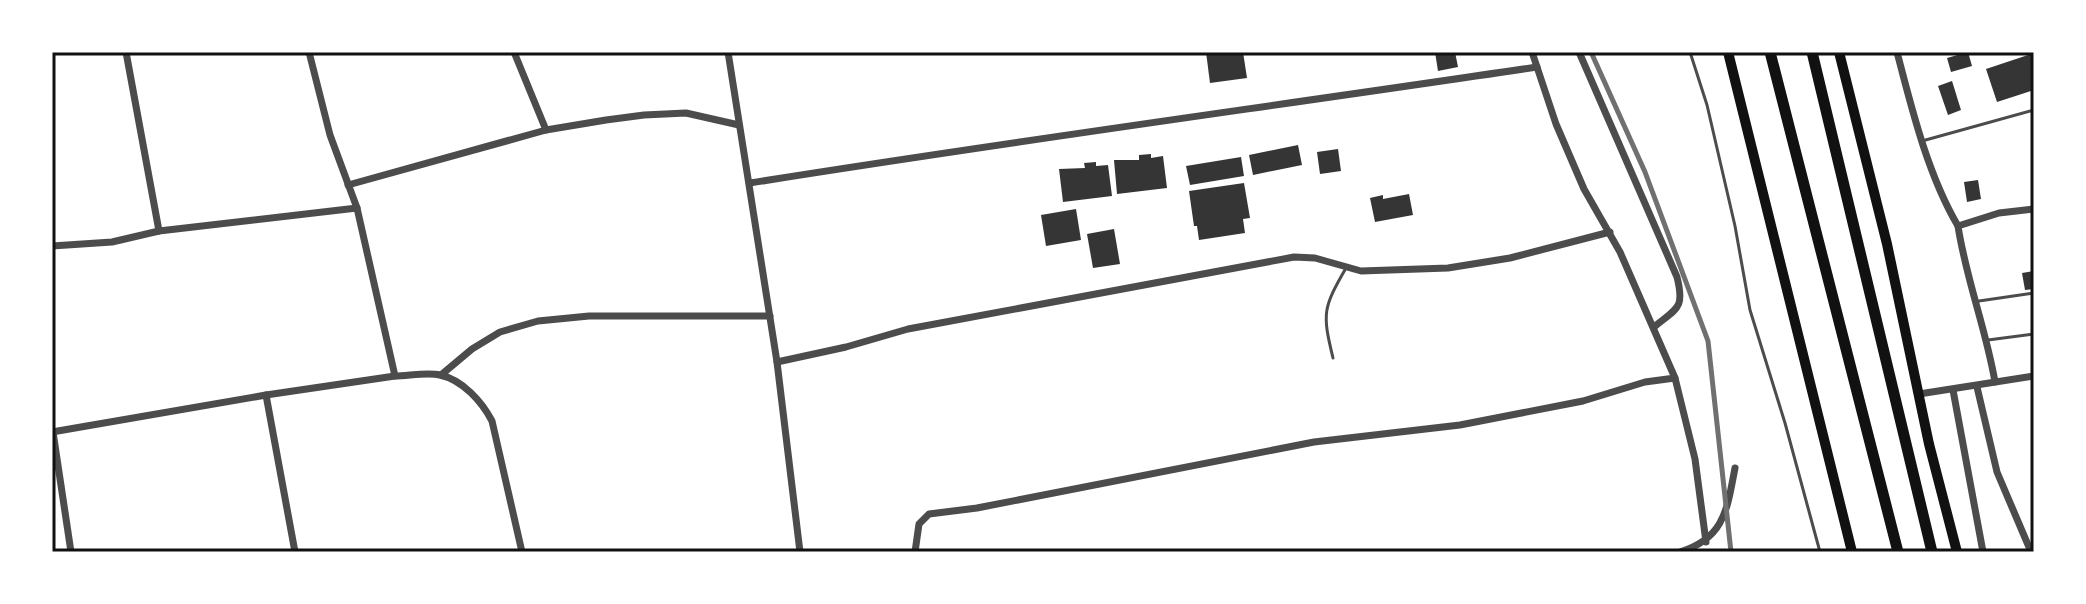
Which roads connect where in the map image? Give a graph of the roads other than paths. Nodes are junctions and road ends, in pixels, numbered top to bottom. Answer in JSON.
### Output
{"nodes":[{"id":1,"x":126,"y":52,"type":"edge"},
{"id":2,"x":309,"y":52,"type":"edge"},
{"id":3,"x":514,"y":52,"type":"edge"},
{"id":4,"x":728,"y":52,"type":"edge"},
{"id":5,"x":1532,"y":52,"type":"edge"},
{"id":6,"x":1579,"y":52,"type":"edge"},
{"id":7,"x":1690,"y":52,"type":"edge"},
{"id":8,"x":1728,"y":52,"type":"edge"},
{"id":9,"x":1770,"y":52,"type":"edge"},
{"id":10,"x":1812,"y":52,"type":"edge"},
{"id":11,"x":1839,"y":52,"type":"edge"},
{"id":12,"x":1897,"y":52,"type":"edge"},
{"id":13,"x":1537,"y":67,"type":"junction"},
{"id":14,"x":2034,"y":110,"type":"edge"},
{"id":15,"x":739,"y":125,"type":"junction"},
{"id":16,"x":546,"y":130,"type":"junction"},
{"id":17,"x":1922,"y":141,"type":"junction"},
{"id":18,"x":750,"y":183,"type":"junction"},
{"id":19,"x":348,"y":185,"type":"junction"},
{"id":20,"x":357,"y":208,"type":"junction"},
{"id":21,"x":2034,"y":209,"type":"edge"},
{"id":22,"x":1958,"y":226,"type":"junction"},
{"id":23,"x":159,"y":231,"type":"junction"},
{"id":24,"x":1610,"y":232,"type":"junction"},
{"id":25,"x":52,"y":246,"type":"edge"},
{"id":26,"x":1346,"y":268,"type":"junction"},
{"id":27,"x":2034,"y":293,"type":"edge"},
{"id":28,"x":1976,"y":302,"type":"junction"},
{"id":29,"x":770,"y":316,"type":"junction"},
{"id":30,"x":1654,"y":327,"type":"junction"},
{"id":31,"x":2034,"y":334,"type":"edge"},
{"id":32,"x":1988,"y":340,"type":"junction"},
{"id":33,"x":1333,"y":358,"type":"dead end"},
{"id":34,"x":777,"y":362,"type":"junction"},
{"id":35,"x":441,"y":375,"type":"junction"},
{"id":36,"x":395,"y":376,"type":"junction"},
{"id":37,"x":2034,"y":376,"type":"edge"},
{"id":38,"x":1675,"y":378,"type":"junction"},
{"id":39,"x":1995,"y":382,"type":"junction"},
{"id":40,"x":1977,"y":387,"type":"junction"},
{"id":41,"x":1953,"y":390,"type":"junction"},
{"id":42,"x":1919,"y":394,"type":"junction"},
{"id":43,"x":266,"y":395,"type":"junction"},
{"id":44,"x":52,"y":432,"type":"edge"},
{"id":45,"x":1735,"y":468,"type":"dead end"},
{"id":46,"x":1706,"y":542,"type":"junction"},
{"id":47,"x":71,"y":552,"type":"edge"},
{"id":48,"x":295,"y":552,"type":"edge"},
{"id":49,"x":522,"y":552,"type":"edge"},
{"id":50,"x":800,"y":552,"type":"edge"},
{"id":51,"x":915,"y":552,"type":"edge"},
{"id":52,"x":1680,"y":552,"type":"edge"},
{"id":53,"x":1820,"y":552,"type":"edge"},
{"id":54,"x":1852,"y":552,"type":"edge"},
{"id":55,"x":1898,"y":552,"type":"edge"},
{"id":56,"x":1932,"y":552,"type":"edge"},
{"id":57,"x":1957,"y":552,"type":"edge"},
{"id":58,"x":1983,"y":552,"type":"edge"},
{"id":59,"x":2031,"y":552,"type":"edge"}],
"edges":[{"from":1,"to":23,"type":"street"},
{"from":2,"to":19,"type":"street"},
{"from":3,"to":16,"type":"street"},
{"from":4,"to":15,"type":"street"},
{"from":5,"to":13,"type":"street"},
{"from":6,"to":30,"type":"street"},
{"from":7,"to":53,"type":"lane"},
{"from":8,"to":54,"type":"main road"},
{"from":9,"to":55,"type":"highway"},
{"from":10,"to":56,"type":"highway"},
{"from":11,"to":42,"type":"main road"},
{"from":12,"to":17,"type":"street"},
{"from":13,"to":18,"type":"street"},
{"from":13,"to":24,"type":"street"},
{"from":14,"to":17,"type":"lane"},
{"from":15,"to":16,"type":"street"},
{"from":15,"to":18,"type":"street"},
{"from":16,"to":19,"type":"street"},
{"from":17,"to":22,"type":"street"},
{"from":18,"to":29,"type":"street"},
{"from":19,"to":20,"type":"street"},
{"from":20,"to":23,"type":"street"},
{"from":20,"to":36,"type":"street"},
{"from":21,"to":22,"type":"street"},
{"from":22,"to":28,"type":"street"},
{"from":23,"to":25,"type":"street"},
{"from":24,"to":26,"type":"street"},
{"from":24,"to":30,"type":"street"},
{"from":26,"to":33,"type":"lane"},
{"from":26,"to":34,"type":"street"},
{"from":27,"to":28,"type":"lane"},
{"from":28,"to":32,"type":"street"},
{"from":29,"to":34,"type":"street"},
{"from":29,"to":35,"type":"street"},
{"from":30,"to":38,"type":"street"},
{"from":31,"to":32,"type":"lane"},
{"from":32,"to":39,"type":"street"},
{"from":34,"to":50,"type":"street"},
{"from":35,"to":36,"type":"street"},
{"from":35,"to":49,"type":"street"},
{"from":36,"to":43,"type":"street"},
{"from":37,"to":39,"type":"street"},
{"from":38,"to":46,"type":"street"},
{"from":38,"to":51,"type":"street"},
{"from":39,"to":40,"type":"street"},
{"from":40,"to":41,"type":"street"},
{"from":40,"to":59,"type":"street"},
{"from":41,"to":42,"type":"street"},
{"from":41,"to":58,"type":"street"},
{"from":42,"to":57,"type":"main road"},
{"from":43,"to":44,"type":"street"},
{"from":43,"to":48,"type":"street"},
{"from":44,"to":47,"type":"street"},
{"from":45,"to":46,"type":"street"},
{"from":46,"to":52,"type":"street"}]}
